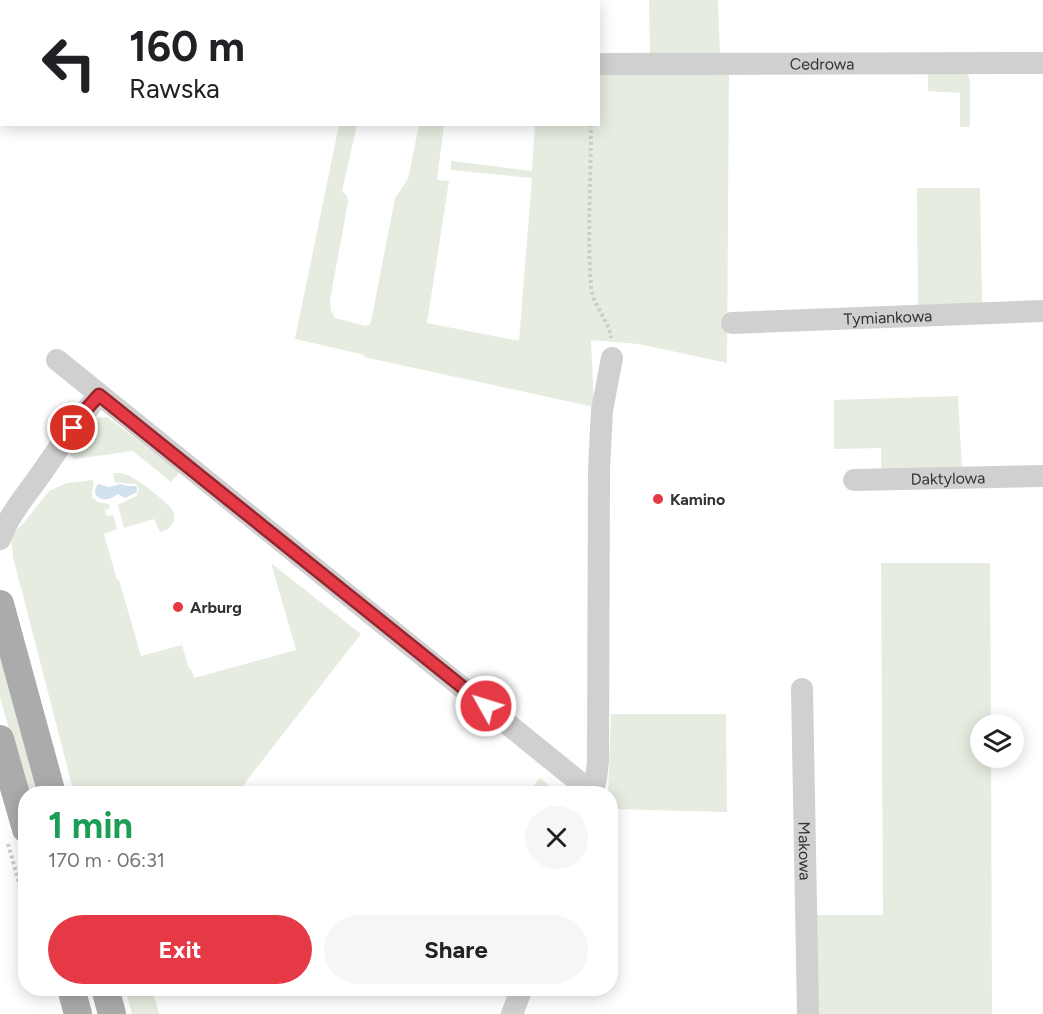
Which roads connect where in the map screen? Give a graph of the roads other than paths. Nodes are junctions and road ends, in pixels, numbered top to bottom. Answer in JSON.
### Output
{"nodes":[{"id":1,"x":1043,"y":63,"type":"edge"},
{"id":2,"x":600,"y":64,"type":"edge"},
{"id":3,"x":1043,"y":311,"type":"edge"},
{"id":4,"x":732,"y":323,"type":"dead end"},
{"id":5,"x":612,"y":358,"type":"road end"},
{"id":6,"x":57,"y":360,"type":"dead end"},
{"id":7,"x":99,"y":395,"type":"junction"},
{"id":8,"x":1043,"y":476,"type":"edge"},
{"id":9,"x":854,"y":480,"type":"dead end"},
{"id":10,"x":9,"y":505,"type":"edge"},
{"id":11,"x":0,"y":539,"type":"edge"},
{"id":12,"x":0,"y":604,"type":"edge"},
{"id":13,"x":802,"y":689,"type":"dead end"},
{"id":14,"x":0,"y":739,"type":"edge"},
{"id":15,"x":50,"y":786,"type":"edge"},
{"id":16,"x":583,"y":786,"type":"edge"},
{"id":17,"x":594,"y":786,"type":"edge"},
{"id":18,"x":16,"y":832,"type":"edge"},
{"id":19,"x":73,"y":996,"type":"edge"},
{"id":20,"x":107,"y":996,"type":"edge"},
{"id":21,"x":519,"y":996,"type":"edge"},
{"id":22,"x":78,"y":1014,"type":"edge"},
{"id":23,"x":112,"y":1014,"type":"edge"},
{"id":24,"x":512,"y":1014,"type":"edge"},
{"id":25,"x":808,"y":1014,"type":"edge"}],
"edges":[{"from":1,"to":2,"type":"street","name":"Cedrowa"},
{"from":3,"to":4,"type":"street","name":"Tymiankowa"},
{"from":5,"to":17,"type":"street"},
{"from":6,"to":7,"type":"street"},
{"from":7,"to":10,"type":"street"},
{"from":7,"to":16,"type":"street"},
{"from":8,"to":9,"type":"street","name":"Daktylowa"},
{"from":10,"to":11,"type":"street"},
{"from":12,"to":15,"type":"main road"},
{"from":13,"to":25,"type":"street","name":"Makowa"},
{"from":14,"to":18,"type":"main road"},
{"from":19,"to":22,"type":"main road"},
{"from":20,"to":23,"type":"main road"},
{"from":21,"to":24,"type":"street"}]}
